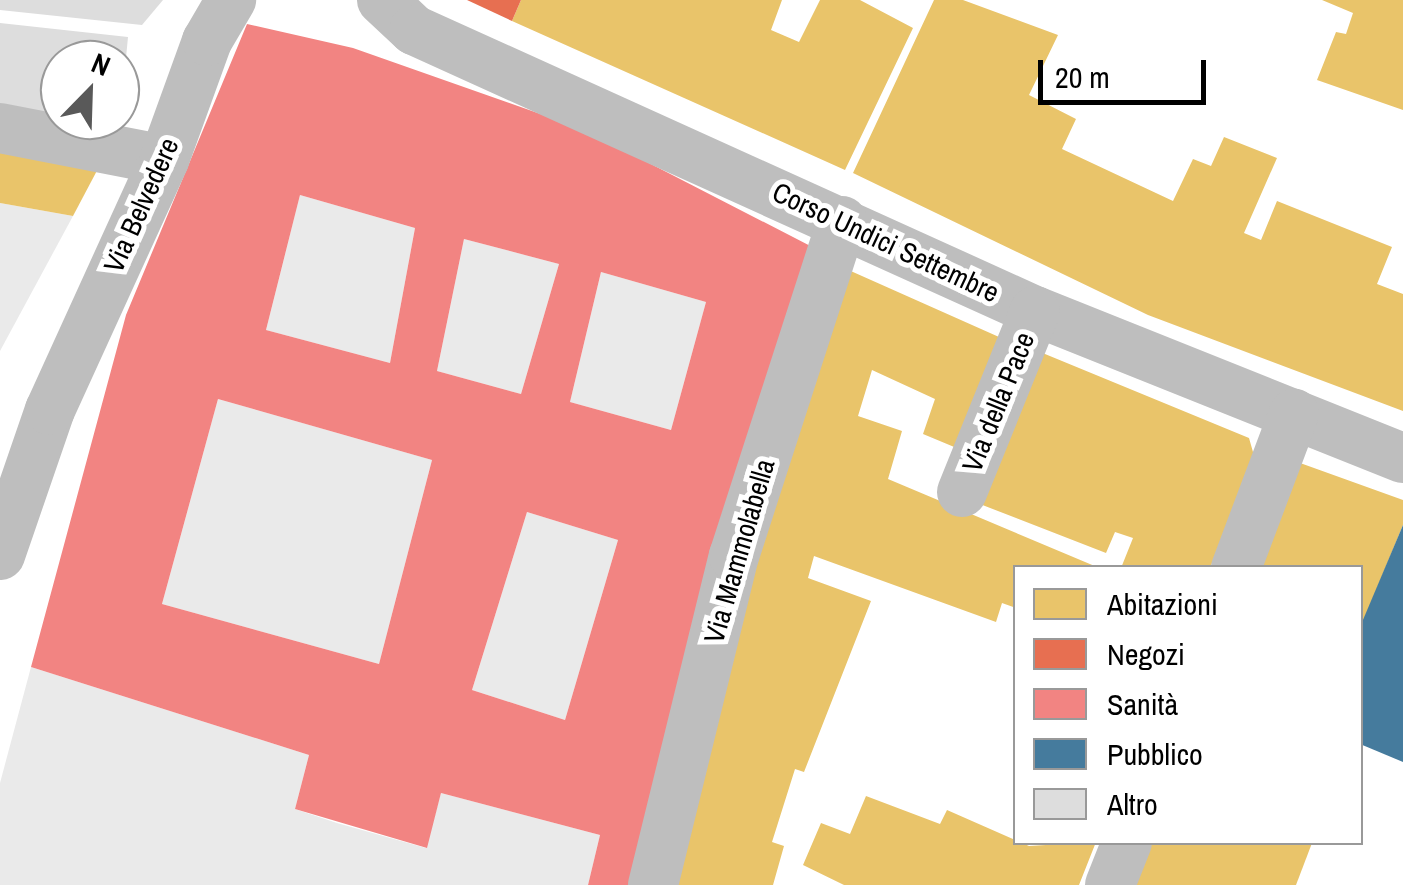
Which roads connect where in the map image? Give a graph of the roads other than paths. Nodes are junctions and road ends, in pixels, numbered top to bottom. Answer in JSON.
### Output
{"nodes":[{"id":1,"x":231,"y":0,"type":"edge"},
{"id":2,"x":382,"y":0,"type":"edge"},
{"id":3,"x":0,"y":128,"type":"edge"},
{"id":4,"x":164,"y":160,"type":"junction"},
{"id":5,"x":842,"y":221,"type":"junction"},
{"id":6,"x":1035,"y":311,"type":"junction"},
{"id":7,"x":50,"y":410,"type":"junction"},
{"id":8,"x":1294,"y":414,"type":"junction"},
{"id":9,"x":1403,"y":458,"type":"edge"},
{"id":10,"x":0,"y":484,"type":"edge"},
{"id":11,"x":962,"y":492,"type":"dead end"},
{"id":12,"x":0,"y":555,"type":"edge"},
{"id":13,"x":1237,"y":565,"type":"edge"},
{"id":14,"x":1126,"y":845,"type":"edge"},
{"id":15,"x":654,"y":885,"type":"edge"},
{"id":16,"x":1110,"y":885,"type":"edge"}],
"edges":[{"from":1,"to":4,"type":"street","name":"Via Belvedere"},
{"from":2,"to":5,"type":"street","name":"Corso Undici Settembre"},
{"from":3,"to":4,"type":"street"},
{"from":4,"to":7,"type":"street","name":"Via Belvedere"},
{"from":5,"to":6,"type":"street","name":"Corso Undici Settembre"},
{"from":5,"to":15,"type":"street","name":"Via Mammolabella"},
{"from":6,"to":8,"type":"street","name":"Corso Undici Settembre"},
{"from":6,"to":11,"type":"street","name":"Via della Pace"},
{"from":7,"to":10,"type":"street","name":"Via Belvedere"},
{"from":7,"to":12,"type":"street","name":"Via Belvedere"},
{"from":8,"to":9,"type":"street","name":"Corso Undici Settembre"},
{"from":8,"to":13,"type":"street"},
{"from":14,"to":16,"type":"street"}]}
